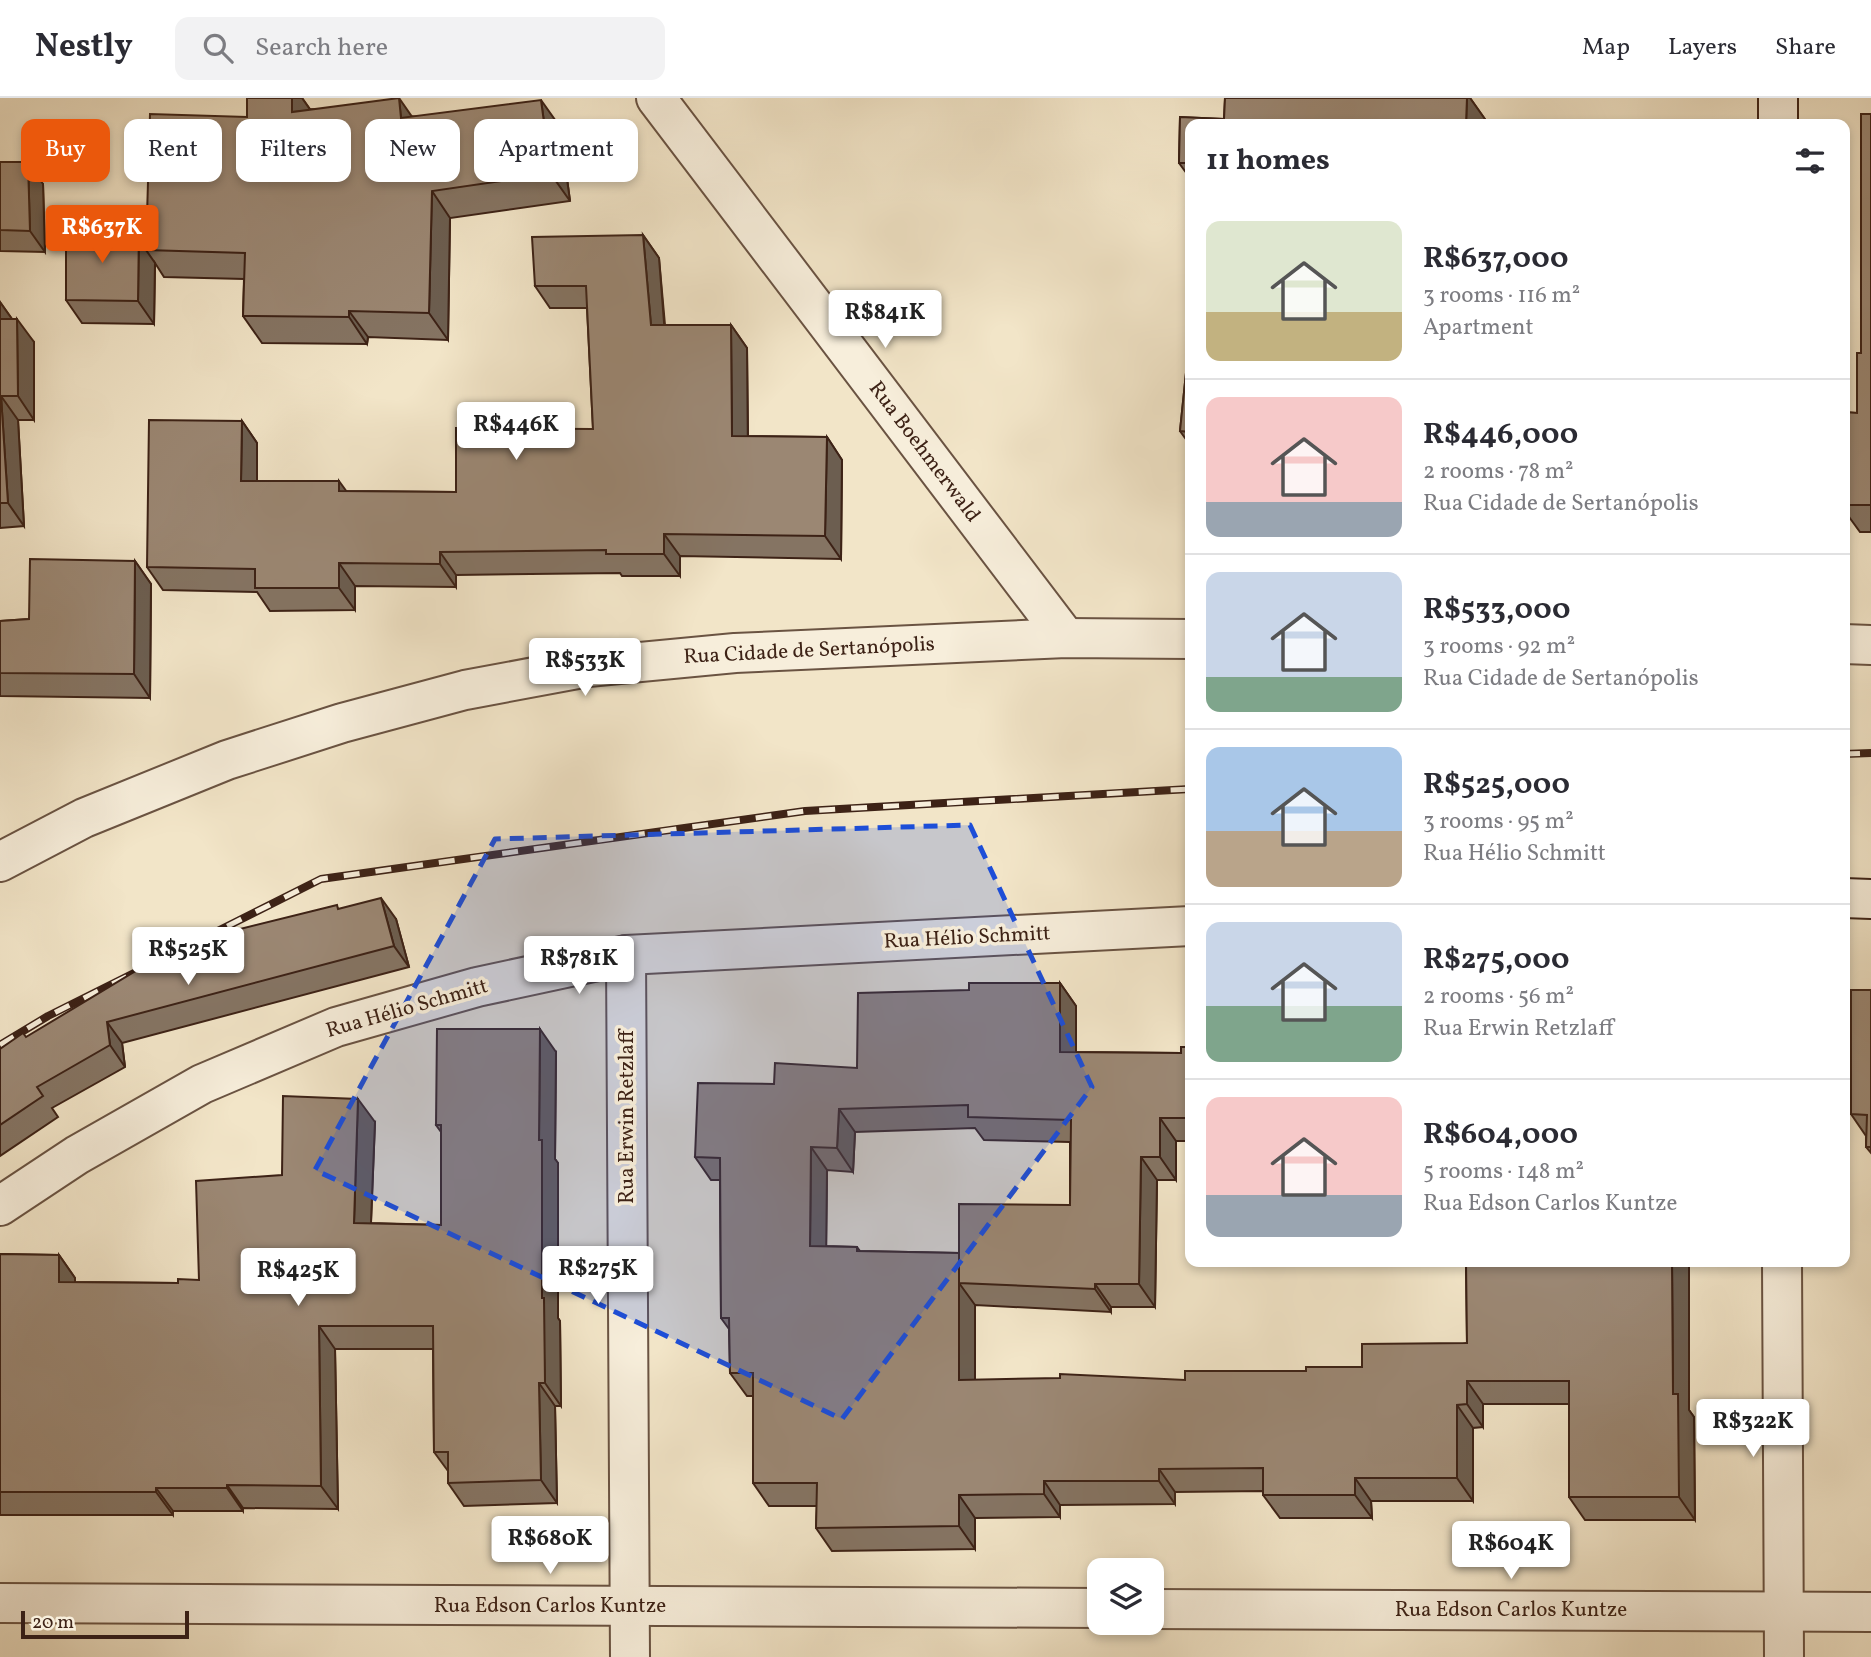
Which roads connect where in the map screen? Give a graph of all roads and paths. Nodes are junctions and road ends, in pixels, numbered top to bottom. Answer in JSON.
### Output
{"nodes":[{"id":1,"x":656,"y":98,"type":"edge"},
{"id":2,"x":1778,"y":98,"type":"edge"},
{"id":3,"x":1778,"y":119,"type":"edge"},
{"id":4,"x":1066,"y":638,"type":"junction"},
{"id":5,"x":1185,"y":639,"type":"edge"},
{"id":6,"x":1850,"y":644,"type":"edge"},
{"id":7,"x":1871,"y":645,"type":"edge"},
{"id":8,"x":0,"y":862,"type":"edge"},
{"id":9,"x":1850,"y":898,"type":"edge"},
{"id":10,"x":1871,"y":899,"type":"edge"},
{"id":11,"x":1185,"y":926,"type":"edge"},
{"id":12,"x":626,"y":955,"type":"junction"},
{"id":13,"x":0,"y":1206,"type":"edge"},
{"id":14,"x":1782,"y":1267,"type":"edge"},
{"id":15,"x":0,"y":1603,"type":"edge"},
{"id":16,"x":630,"y":1606,"type":"junction"},
{"id":17,"x":1087,"y":1608,"type":"edge"},
{"id":18,"x":1164,"y":1609,"type":"edge"},
{"id":19,"x":1784,"y":1612,"type":"junction"},
{"id":20,"x":1871,"y":1612,"type":"edge"},
{"id":21,"x":630,"y":1657,"type":"edge"},
{"id":22,"x":1784,"y":1657,"type":"edge"}],
"edges":[{"from":1,"to":4,"type":"street","name":"Rua Boehmerwald"},
{"from":2,"to":3,"type":"street"},
{"from":4,"to":5,"type":"street","name":"Rua Cidade de Sertanópolis"},
{"from":4,"to":8,"type":"street","name":"Rua Cidade de Sertanópolis"},
{"from":6,"to":7,"type":"street"},
{"from":9,"to":10,"type":"street"},
{"from":11,"to":12,"type":"street","name":"Rua Hélio Schmitt"},
{"from":12,"to":13,"type":"street","name":"Rua Hélio Schmitt"},
{"from":12,"to":16,"type":"street","name":"Rua Erwin Retzlaff"},
{"from":14,"to":19,"type":"street"},
{"from":15,"to":16,"type":"street","name":"Rua Edson Carlos Kuntze"},
{"from":16,"to":17,"type":"street","name":"Rua Edson Carlos Kuntze"},
{"from":16,"to":21,"type":"street","name":"Rua Erwin Retzlaff"},
{"from":18,"to":19,"type":"street","name":"Rua Edson Carlos Kuntze"},
{"from":19,"to":20,"type":"street","name":"Rua Edson Carlos Kuntze"},
{"from":19,"to":22,"type":"street"}]}
